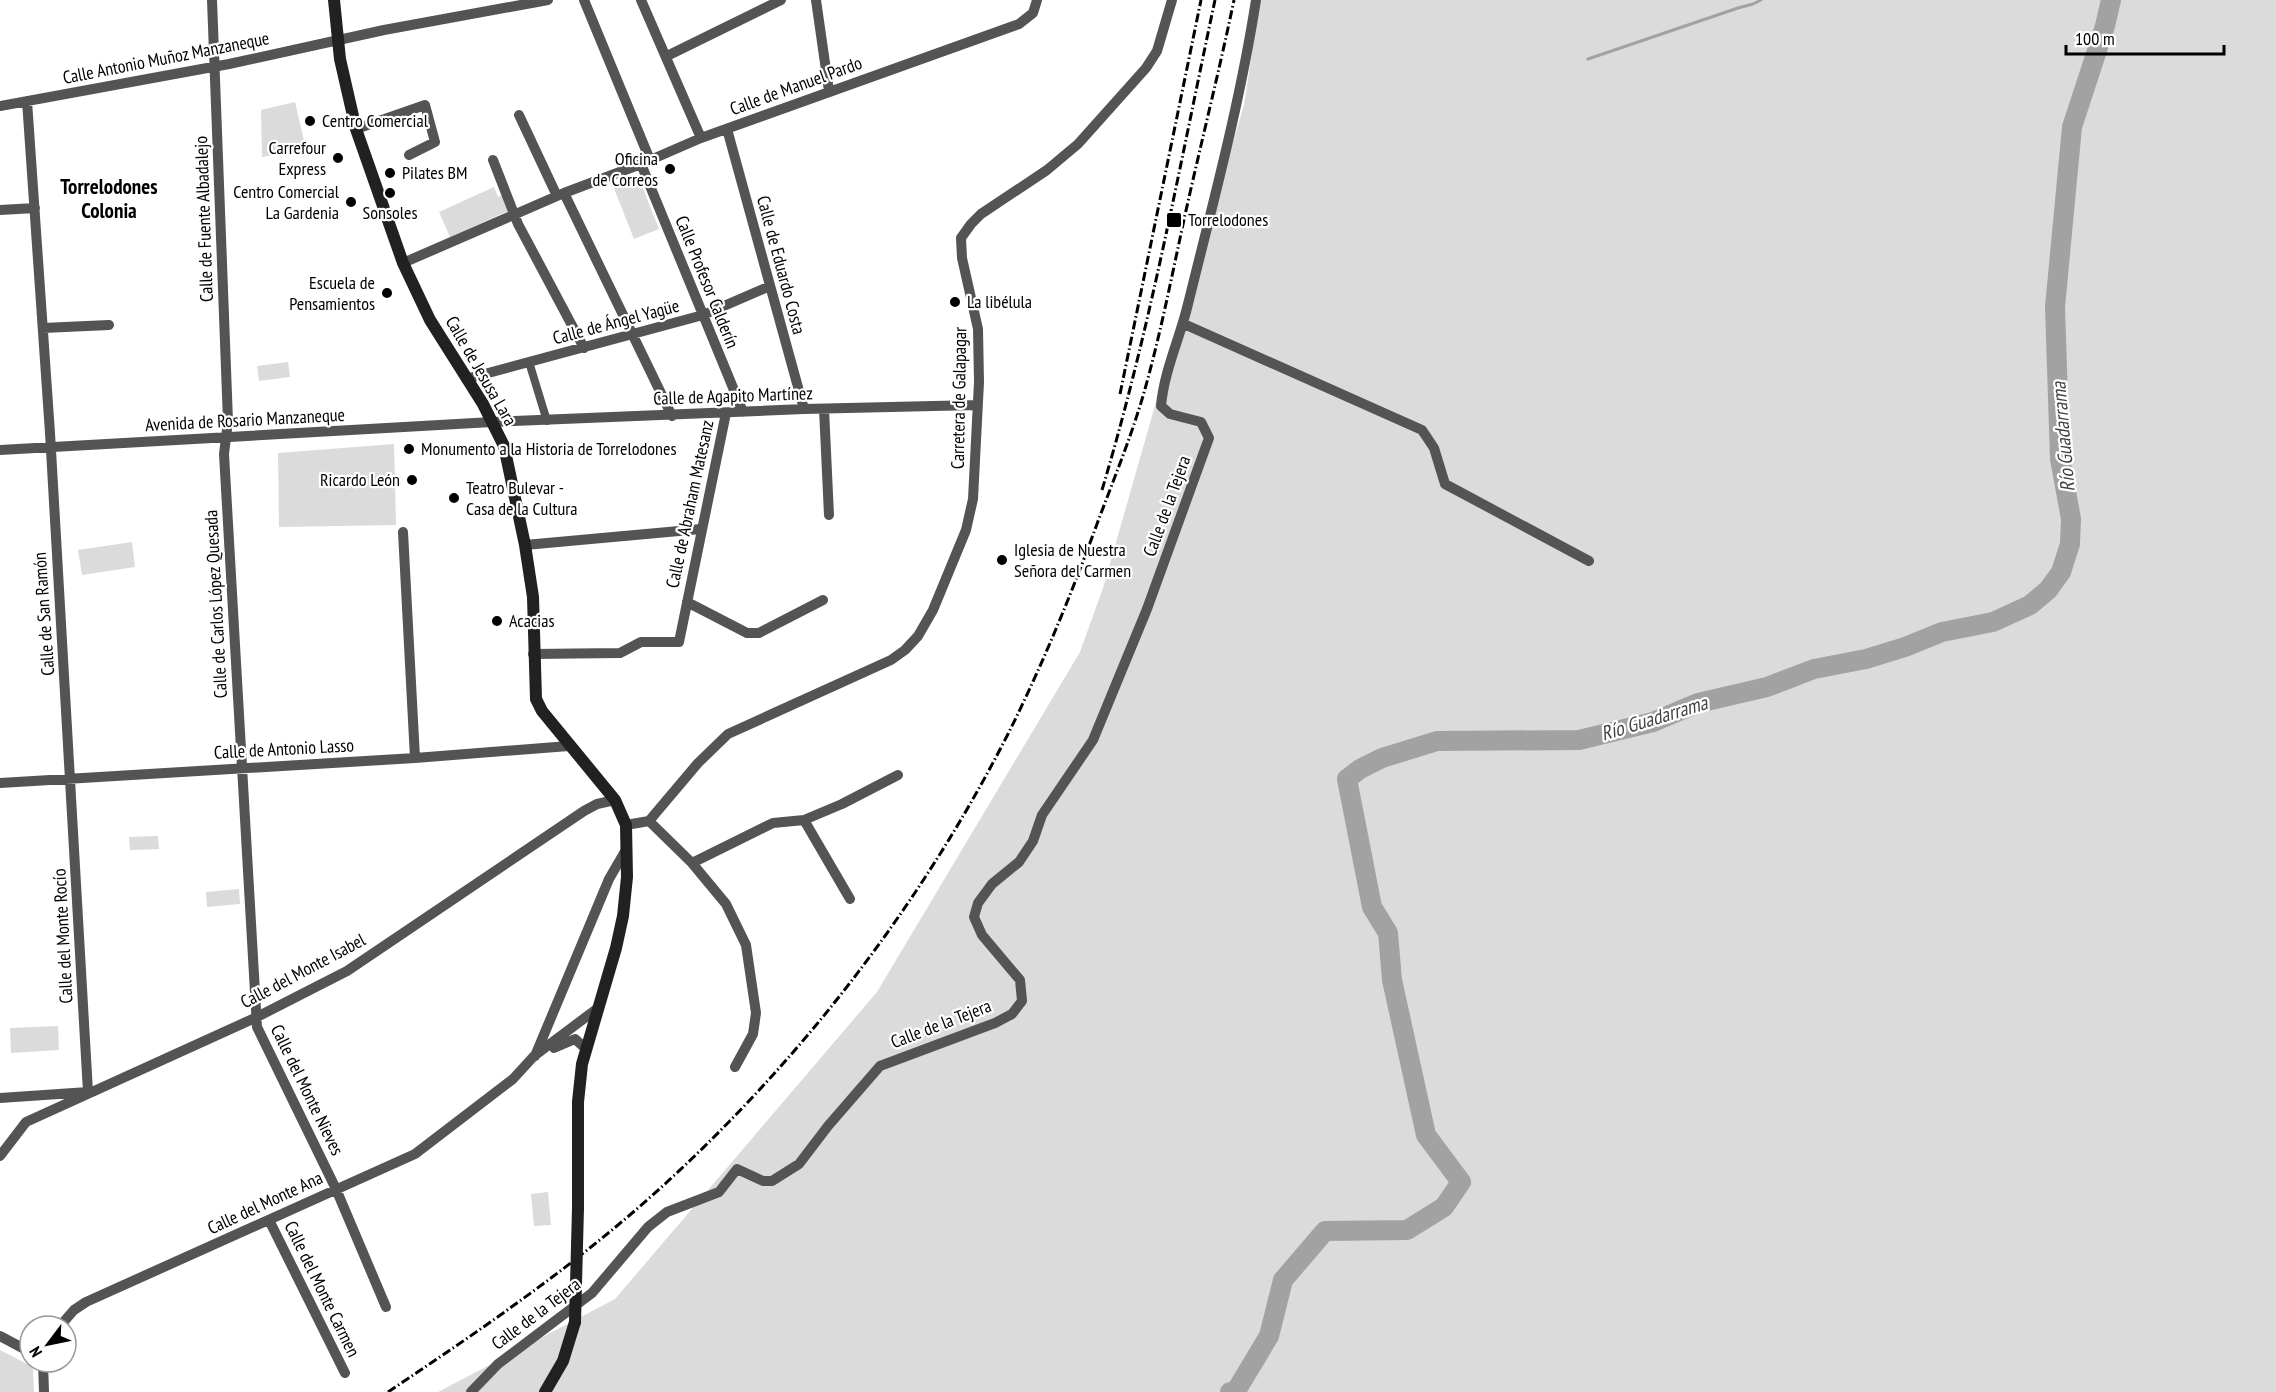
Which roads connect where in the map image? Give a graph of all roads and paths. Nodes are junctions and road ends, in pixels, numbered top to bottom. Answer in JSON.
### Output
{"nodes":[{"id":1,"x":212,"y":0,"type":"edge"},
{"id":2,"x":334,"y":0,"type":"edge"},
{"id":3,"x":548,"y":0,"type":"edge"},
{"id":4,"x":584,"y":0,"type":"edge"},
{"id":5,"x":641,"y":0,"type":"edge"},
{"id":6,"x":781,"y":0,"type":"edge"},
{"id":7,"x":816,"y":0,"type":"edge"},
{"id":8,"x":1037,"y":0,"type":"edge"},
{"id":9,"x":1172,"y":0,"type":"edge"},
{"id":10,"x":1256,"y":0,"type":"edge"},
{"id":11,"x":337,"y":40,"type":"junction"},
{"id":12,"x":667,"y":56,"type":"junction"},
{"id":13,"x":215,"y":66,"type":"junction"},
{"id":14,"x":829,"y":91,"type":"junction"},
{"id":15,"x":27,"y":101,"type":"junction"},
{"id":16,"x":0,"y":106,"type":"edge"},
{"id":17,"x":519,"y":115,"type":"dead end"},
{"id":18,"x":356,"y":129,"type":"junction"},
{"id":19,"x":727,"y":129,"type":"junction"},
{"id":20,"x":701,"y":138,"type":"junction"},
{"id":21,"x":409,"y":155,"type":"dead end"},
{"id":22,"x":493,"y":160,"type":"dead end"},
{"id":23,"x":646,"y":162,"type":"junction"},
{"id":24,"x":560,"y":195,"type":"junction"},
{"id":25,"x":35,"y":208,"type":"junction"},
{"id":26,"x":0,"y":210,"type":"edge"},
{"id":27,"x":515,"y":214,"type":"junction"},
{"id":28,"x":404,"y":263,"type":"junction"},
{"id":29,"x":770,"y":286,"type":"junction"},
{"id":30,"x":704,"y":315,"type":"junction"},
{"id":31,"x":1184,"y":324,"type":"junction"},
{"id":32,"x":109,"y":325,"type":"dead end"},
{"id":33,"x":43,"y":328,"type":"junction"},
{"id":34,"x":633,"y":335,"type":"junction"},
{"id":35,"x":584,"y":348,"type":"junction"},
{"id":36,"x":529,"y":362,"type":"junction"},
{"id":37,"x":466,"y":379,"type":"junction"},
{"id":38,"x":977,"y":405,"type":"junction"},
{"id":39,"x":804,"y":409,"type":"junction"},
{"id":40,"x":824,"y":409,"type":"junction"},
{"id":41,"x":743,"y":412,"type":"junction"},
{"id":42,"x":726,"y":413,"type":"junction"},
{"id":43,"x":672,"y":416,"type":"junction"},
{"id":44,"x":547,"y":421,"type":"junction"},
{"id":45,"x":492,"y":422,"type":"junction"},
{"id":46,"x":225,"y":437,"type":"junction"},
{"id":47,"x":51,"y":447,"type":"junction"},
{"id":48,"x":0,"y":450,"type":"edge"},
{"id":49,"x":829,"y":515,"type":"dead end"},
{"id":50,"x":701,"y":529,"type":"junction"},
{"id":51,"x":403,"y":532,"type":"dead end"},
{"id":52,"x":525,"y":544,"type":"junction"},
{"id":53,"x":1589,"y":561,"type":"dead end"},
{"id":54,"x":824,"y":600,"type":"dead end"},
{"id":55,"x":687,"y":602,"type":"junction"},
{"id":56,"x":533,"y":654,"type":"junction"},
{"id":57,"x":569,"y":746,"type":"junction"},
{"id":58,"x":415,"y":759,"type":"junction"},
{"id":59,"x":243,"y":768,"type":"junction"},
{"id":60,"x":898,"y":775,"type":"dead end"},
{"id":61,"x":71,"y":779,"type":"junction"},
{"id":62,"x":0,"y":783,"type":"edge"},
{"id":63,"x":615,"y":801,"type":"junction"},
{"id":64,"x":804,"y":820,"type":"junction"},
{"id":65,"x":649,"y":821,"type":"junction"},
{"id":66,"x":626,"y":825,"type":"junction"},
{"id":67,"x":627,"y":848,"type":"junction"},
{"id":68,"x":692,"y":863,"type":"junction"},
{"id":69,"x":850,"y":899,"type":"dead end"},
{"id":70,"x":598,"y":1008,"type":"junction"},
{"id":71,"x":257,"y":1017,"type":"junction"},
{"id":72,"x":585,"y":1048,"type":"junction"},
{"id":73,"x":534,"y":1056,"type":"junction"},
{"id":74,"x":735,"y":1067,"type":"dead end"},
{"id":75,"x":88,"y":1092,"type":"junction"},
{"id":76,"x":0,"y":1098,"type":"edge"},
{"id":77,"x":0,"y":1155,"type":"edge"},
{"id":78,"x":336,"y":1189,"type":"junction"},
{"id":79,"x":269,"y":1220,"type":"junction"},
{"id":80,"x":387,"y":1307,"type":"dead end"},
{"id":81,"x":70,"y":1314,"type":"edge"},
{"id":82,"x":0,"y":1336,"type":"edge"},
{"id":83,"x":18,"y":1346,"type":"edge"},
{"id":84,"x":345,"y":1373,"type":"dead end"},
{"id":85,"x":44,"y":1374,"type":"edge"},
{"id":86,"x":44,"y":1392,"type":"edge"},
{"id":87,"x":471,"y":1392,"type":"edge"},
{"id":88,"x":545,"y":1392,"type":"edge"}],
"edges":[{"from":1,"to":13,"type":"street","name":"Calle de Fuente Albadalejo"},
{"from":2,"to":11,"type":"main road","name":"Calle de Jesusa Lara"},
{"from":3,"to":11,"type":"street","name":"Calle Antonio Muñoz Manzaneque"},
{"from":4,"to":23,"type":"street","name":"Calle Profesor Calderín"},
{"from":5,"to":12,"type":"street"},
{"from":6,"to":12,"type":"street"},
{"from":7,"to":14,"type":"street"},
{"from":8,"to":14,"type":"street","name":"Calle de Manuel Pardo"},
{"from":9,"to":38,"type":"street","name":"Carretera de Galapagar"},
{"from":10,"to":31,"type":"street","name":"Calle de la Tejera"},
{"from":11,"to":13,"type":"street","name":"Calle Antonio Muñoz Manzaneque"},
{"from":11,"to":18,"type":"main road","name":"Calle de Jesusa Lara"},
{"from":12,"to":20,"type":"street"},
{"from":13,"to":15,"type":"street","name":"Calle Antonio Muñoz Manzaneque"},
{"from":13,"to":46,"type":"street","name":"Calle de Fuente Albadalejo"},
{"from":14,"to":19,"type":"street","name":"Calle de Manuel Pardo"},
{"from":15,"to":16,"type":"street","name":"Calle Antonio Muñoz Manzaneque"},
{"from":15,"to":25,"type":"street","name":"Calle de San Ramón"},
{"from":17,"to":24,"type":"street"},
{"from":18,"to":21,"type":"street"},
{"from":18,"to":28,"type":"main road","name":"Calle de Jesusa Lara"},
{"from":19,"to":20,"type":"street","name":"Calle de Manuel Pardo"},
{"from":19,"to":29,"type":"street","name":"Calle de Eduardo Costa"},
{"from":20,"to":23,"type":"street","name":"Calle de Manuel Pardo"},
{"from":22,"to":27,"type":"street"},
{"from":23,"to":24,"type":"street","name":"Calle de Manuel Pardo"},
{"from":23,"to":30,"type":"street","name":"Calle Profesor Calderín"},
{"from":24,"to":27,"type":"street","name":"Calle de Manuel Pardo"},
{"from":24,"to":34,"type":"street"},
{"from":25,"to":26,"type":"street"},
{"from":25,"to":33,"type":"street","name":"Calle de San Ramón"},
{"from":27,"to":28,"type":"street","name":"Calle de Manuel Pardo"},
{"from":27,"to":35,"type":"street"},
{"from":28,"to":37,"type":"main road","name":"Calle de Jesusa Lara"},
{"from":29,"to":30,"type":"street","name":"Calle de Ángel Yagüe"},
{"from":29,"to":39,"type":"street","name":"Calle de Eduardo Costa"},
{"from":30,"to":34,"type":"street","name":"Calle de Ángel Yagüe"},
{"from":30,"to":41,"type":"street","name":"Calle Profesor Calderín"},
{"from":31,"to":53,"type":"street"},
{"from":31,"to":87,"type":"street","name":"Calle de la Tejera"},
{"from":32,"to":33,"type":"street"},
{"from":33,"to":47,"type":"street","name":"Calle de San Ramón"},
{"from":34,"to":35,"type":"street","name":"Calle de Ángel Yagüe"},
{"from":34,"to":43,"type":"street"},
{"from":35,"to":36,"type":"street","name":"Calle de Ángel Yagüe"},
{"from":36,"to":37,"type":"street","name":"Calle de Ángel Yagüe"},
{"from":36,"to":44,"type":"street"},
{"from":37,"to":45,"type":"main road","name":"Calle de Jesusa Lara"},
{"from":38,"to":40,"type":"street","name":"Calle de Agapito Martínez"},
{"from":38,"to":65,"type":"street","name":"Carretera de Galapagar"},
{"from":39,"to":40,"type":"street","name":"Calle de Agapito Martínez"},
{"from":39,"to":41,"type":"street","name":"Calle de Agapito Martínez"},
{"from":40,"to":49,"type":"street"},
{"from":41,"to":42,"type":"street","name":"Calle de Agapito Martínez"},
{"from":42,"to":43,"type":"street","name":"Calle de Agapito Martínez"},
{"from":42,"to":50,"type":"street","name":"Calle de Abraham Matesanz"},
{"from":43,"to":44,"type":"street","name":"Calle de Agapito Martínez"},
{"from":44,"to":45,"type":"street","name":"Calle de Agapito Martínez"},
{"from":45,"to":46,"type":"street","name":"Avenida de Rosario Manzaneque"},
{"from":45,"to":52,"type":"main road","name":"Calle de Jesusa Lara"},
{"from":46,"to":47,"type":"street","name":"Avenida de Rosario Manzaneque"},
{"from":46,"to":59,"type":"street","name":"Calle de Carlos López Quesada"},
{"from":47,"to":48,"type":"street","name":"Avenida de Rosario Manzaneque"},
{"from":47,"to":61,"type":"street","name":"Calle de San Ramón"},
{"from":50,"to":52,"type":"street"},
{"from":50,"to":55,"type":"street","name":"Calle de Abraham Matesanz"},
{"from":51,"to":58,"type":"street"},
{"from":52,"to":56,"type":"main road","name":"Calle de Jesusa Lara"},
{"from":54,"to":55,"type":"street","name":"Calle de Abraham Matesanz"},
{"from":55,"to":56,"type":"street","name":"Calle de Abraham Matesanz"},
{"from":56,"to":57,"type":"main road","name":"Calle de Jesusa Lara"},
{"from":57,"to":58,"type":"street","name":"Calle de Antonio Lasso"},
{"from":57,"to":63,"type":"main road"},
{"from":58,"to":59,"type":"street","name":"Calle de Antonio Lasso"},
{"from":59,"to":61,"type":"street","name":"Calle de Antonio Lasso"},
{"from":59,"to":71,"type":"street","name":"Calle del Monte Nieves"},
{"from":60,"to":64,"type":"street"},
{"from":61,"to":62,"type":"street","name":"Calle de Antonio Lasso"},
{"from":61,"to":75,"type":"street","name":"Calle del Monte Rocío"},
{"from":63,"to":66,"type":"main road"},
{"from":63,"to":71,"type":"street","name":"Calle del Monte Isabel"},
{"from":64,"to":68,"type":"street"},
{"from":64,"to":69,"type":"street"},
{"from":65,"to":66,"type":"street"},
{"from":65,"to":68,"type":"street"},
{"from":66,"to":67,"type":"main road"},
{"from":67,"to":70,"type":"main road"},
{"from":67,"to":73,"type":"street","name":"Calle del Monte Ana"},
{"from":68,"to":74,"type":"street"},
{"from":70,"to":72,"type":"main road"},
{"from":70,"to":73,"type":"street","name":"Calle del Monte Ana"},
{"from":71,"to":75,"type":"street","name":"Calle del Monte Isabel"},
{"from":71,"to":78,"type":"street","name":"Calle del Monte Nieves"},
{"from":72,"to":73,"type":"street","name":"Calle del Monte Ana"},
{"from":72,"to":88,"type":"main road","bridge":true},
{"from":73,"to":78,"type":"street","name":"Calle del Monte Ana"},
{"from":75,"to":76,"type":"street"},
{"from":75,"to":77,"type":"street","name":"Calle del Monte Isabel"},
{"from":78,"to":79,"type":"street","name":"Calle del Monte Ana"},
{"from":78,"to":80,"type":"street","name":"Calle del Monte Nieves"},
{"from":79,"to":81,"type":"street","name":"Calle del Monte Ana"},
{"from":79,"to":84,"type":"street","name":"Calle del Monte Carmen"},
{"from":82,"to":83,"type":"street"},
{"from":85,"to":86,"type":"street"}]}
